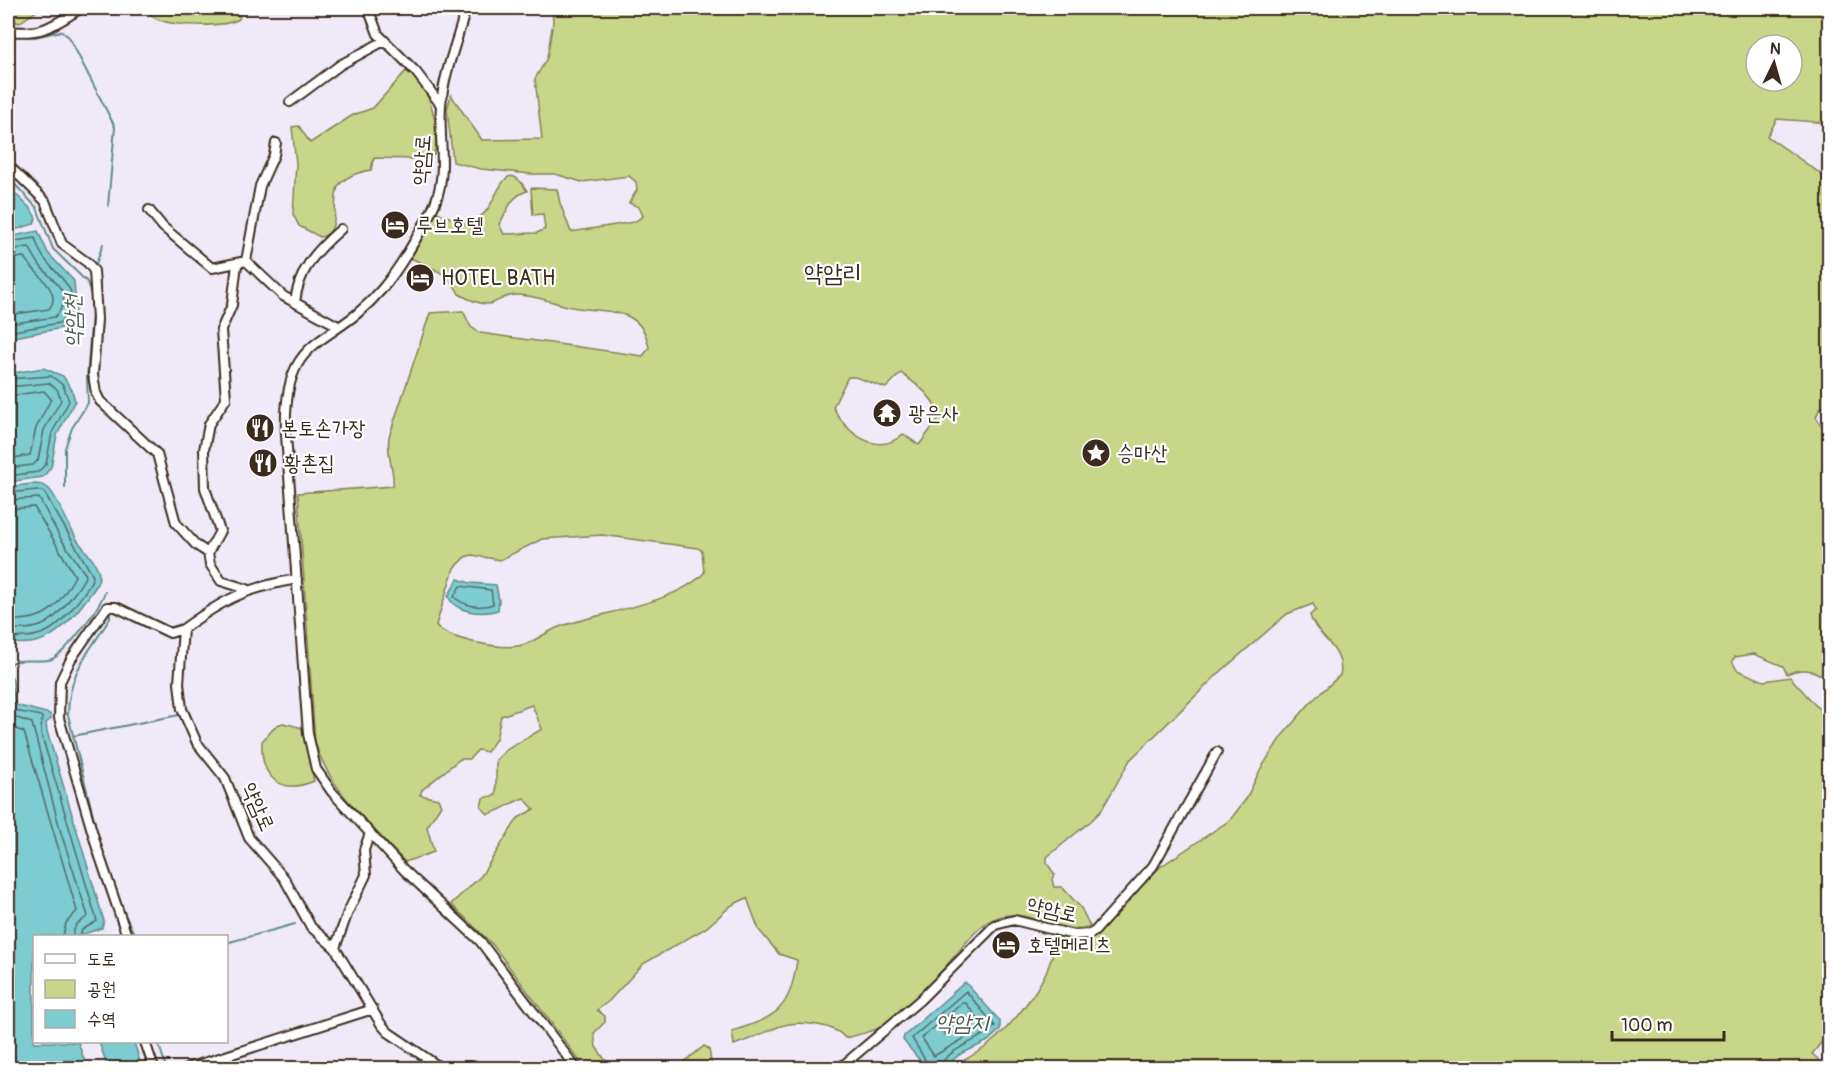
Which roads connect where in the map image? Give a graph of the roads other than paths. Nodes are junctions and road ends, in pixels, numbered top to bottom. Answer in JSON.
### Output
{"nodes":[{"id":1,"x":81,"y":8,"type":"edge"},
{"id":2,"x":368,"y":8,"type":"edge"},
{"id":3,"x":466,"y":8,"type":"edge"},
{"id":4,"x":8,"y":31,"type":"edge"},
{"id":5,"x":384,"y":41,"type":"junction"},
{"id":6,"x":290,"y":102,"type":"dead end"},
{"id":7,"x":441,"y":105,"type":"junction"},
{"id":8,"x":276,"y":142,"type":"dead end"},
{"id":9,"x":8,"y":165,"type":"edge"},
{"id":10,"x":149,"y":210,"type":"dead end"},
{"id":11,"x":341,"y":229,"type":"dead end"},
{"id":12,"x":246,"y":261,"type":"junction"},
{"id":13,"x":237,"y":264,"type":"junction"},
{"id":14,"x":296,"y":303,"type":"junction"},
{"id":15,"x":338,"y":326,"type":"junction"},
{"id":16,"x":208,"y":553,"type":"junction"},
{"id":17,"x":297,"y":579,"type":"junction"},
{"id":18,"x":247,"y":590,"type":"junction"},
{"id":19,"x":183,"y":629,"type":"junction"},
{"id":20,"x":1217,"y":752,"type":"dead end"},
{"id":21,"x":370,"y":833,"type":"junction"},
{"id":22,"x":127,"y":935,"type":"edge"},
{"id":23,"x":335,"y":948,"type":"junction"},
{"id":24,"x":373,"y":1009,"type":"junction"},
{"id":25,"x":146,"y":1043,"type":"edge"},
{"id":26,"x":154,"y":1068,"type":"edge"},
{"id":27,"x":188,"y":1068,"type":"edge"},
{"id":28,"x":441,"y":1068,"type":"edge"},
{"id":29,"x":576,"y":1068,"type":"edge"},
{"id":30,"x":840,"y":1068,"type":"edge"}],
"edges":[{"from":1,"to":4,"type":"street"},
{"from":2,"to":5,"type":"street","name":"약암로"},
{"from":3,"to":7,"type":"street","name":"약암로"},
{"from":5,"to":6,"type":"street"},
{"from":5,"to":7,"type":"street","name":"약암로"},
{"from":7,"to":15,"type":"street","name":"약암로"},
{"from":8,"to":12,"type":"street"},
{"from":9,"to":16,"type":"street"},
{"from":10,"to":13,"type":"street"},
{"from":11,"to":14,"type":"street"},
{"from":12,"to":13,"type":"street"},
{"from":12,"to":14,"type":"street"},
{"from":13,"to":16,"type":"street"},
{"from":14,"to":15,"type":"street"},
{"from":15,"to":17,"type":"street","name":"약암로"},
{"from":16,"to":18,"type":"street"},
{"from":17,"to":18,"type":"street"},
{"from":17,"to":21,"type":"street","name":"약암로"},
{"from":18,"to":19,"type":"street"},
{"from":19,"to":22,"type":"street"},
{"from":19,"to":23,"type":"street","name":"약암로"},
{"from":20,"to":30,"type":"street","name":"약암로"},
{"from":21,"to":23,"type":"street"},
{"from":21,"to":29,"type":"street","name":"약암로"},
{"from":23,"to":24,"type":"street","name":"약암로"},
{"from":24,"to":27,"type":"street"},
{"from":24,"to":28,"type":"street","name":"약암로"},
{"from":25,"to":26,"type":"street"}]}
